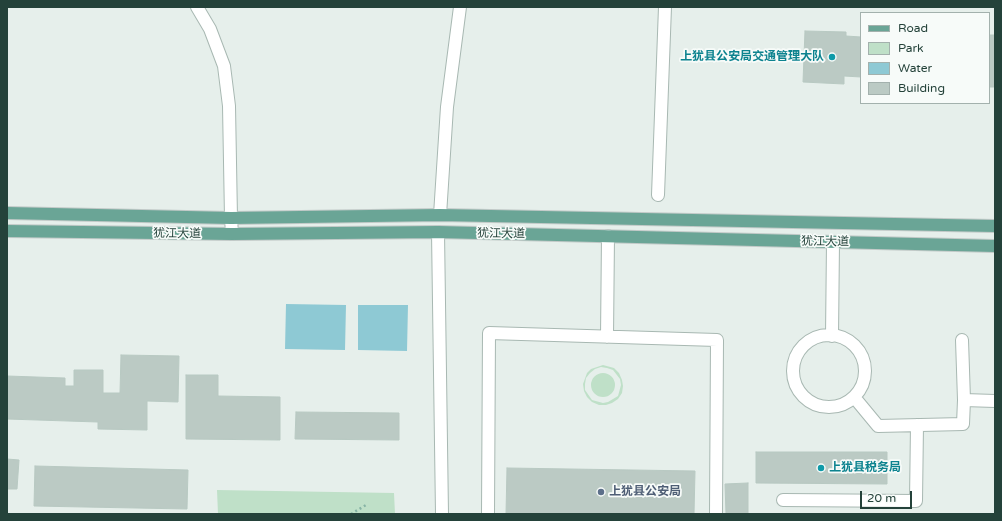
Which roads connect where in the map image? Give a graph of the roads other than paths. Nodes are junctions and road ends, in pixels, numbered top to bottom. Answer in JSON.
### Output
{"nodes":[{"id":1,"x":196,"y":7,"type":"edge"},
{"id":2,"x":460,"y":7,"type":"edge"},
{"id":3,"x":665,"y":7,"type":"edge"},
{"id":4,"x":658,"y":195,"type":"dead end"},
{"id":5,"x":7,"y":213,"type":"edge"},
{"id":6,"x":440,"y":216,"type":"junction"},
{"id":7,"x":231,"y":218,"type":"junction"},
{"id":8,"x":995,"y":226,"type":"edge"},
{"id":9,"x":7,"y":232,"type":"edge"},
{"id":10,"x":438,"y":232,"type":"junction"},
{"id":11,"x":232,"y":234,"type":"junction"},
{"id":12,"x":608,"y":236,"type":"junction"},
{"id":13,"x":834,"y":242,"type":"junction"},
{"id":14,"x":995,"y":246,"type":"edge"},
{"id":15,"x":832,"y":336,"type":"junction"},
{"id":16,"x":607,"y":337,"type":"junction"},
{"id":17,"x":962,"y":340,"type":"dead end"},
{"id":18,"x":854,"y":398,"type":"junction"},
{"id":19,"x":964,"y":400,"type":"junction"},
{"id":20,"x":995,"y":401,"type":"edge"},
{"id":21,"x":917,"y":425,"type":"junction"},
{"id":22,"x":783,"y":500,"type":"dead end"},
{"id":23,"x":442,"y":514,"type":"edge"},
{"id":24,"x":488,"y":514,"type":"edge"},
{"id":25,"x":716,"y":514,"type":"edge"}],
"edges":[{"from":1,"to":7,"type":"street"},
{"from":2,"to":6,"type":"street"},
{"from":3,"to":4,"type":"street"},
{"from":5,"to":7,"type":"main road","name":"犹江大道"},
{"from":6,"to":7,"type":"main road","name":"犹江大道"},
{"from":6,"to":8,"type":"main road","name":"犹江大道"},
{"from":7,"to":11,"type":"street"},
{"from":9,"to":11,"type":"main road","name":"犹江大道"},
{"from":10,"to":11,"type":"main road","name":"犹江大道"},
{"from":10,"to":12,"type":"main road","name":"犹江大道"},
{"from":10,"to":23,"type":"street"},
{"from":12,"to":13,"type":"main road","name":"犹江大道"},
{"from":12,"to":16,"type":"street"},
{"from":13,"to":14,"type":"main road","name":"犹江大道"},
{"from":13,"to":15,"type":"street"},
{"from":15,"to":18,"type":"street"},
{"from":15,"to":18,"type":"street"},
{"from":16,"to":24,"type":"street"},
{"from":16,"to":25,"type":"street"},
{"from":17,"to":19,"type":"street"},
{"from":18,"to":21,"type":"street"},
{"from":19,"to":20,"type":"street"},
{"from":19,"to":21,"type":"street"},
{"from":21,"to":22,"type":"street"}]}
